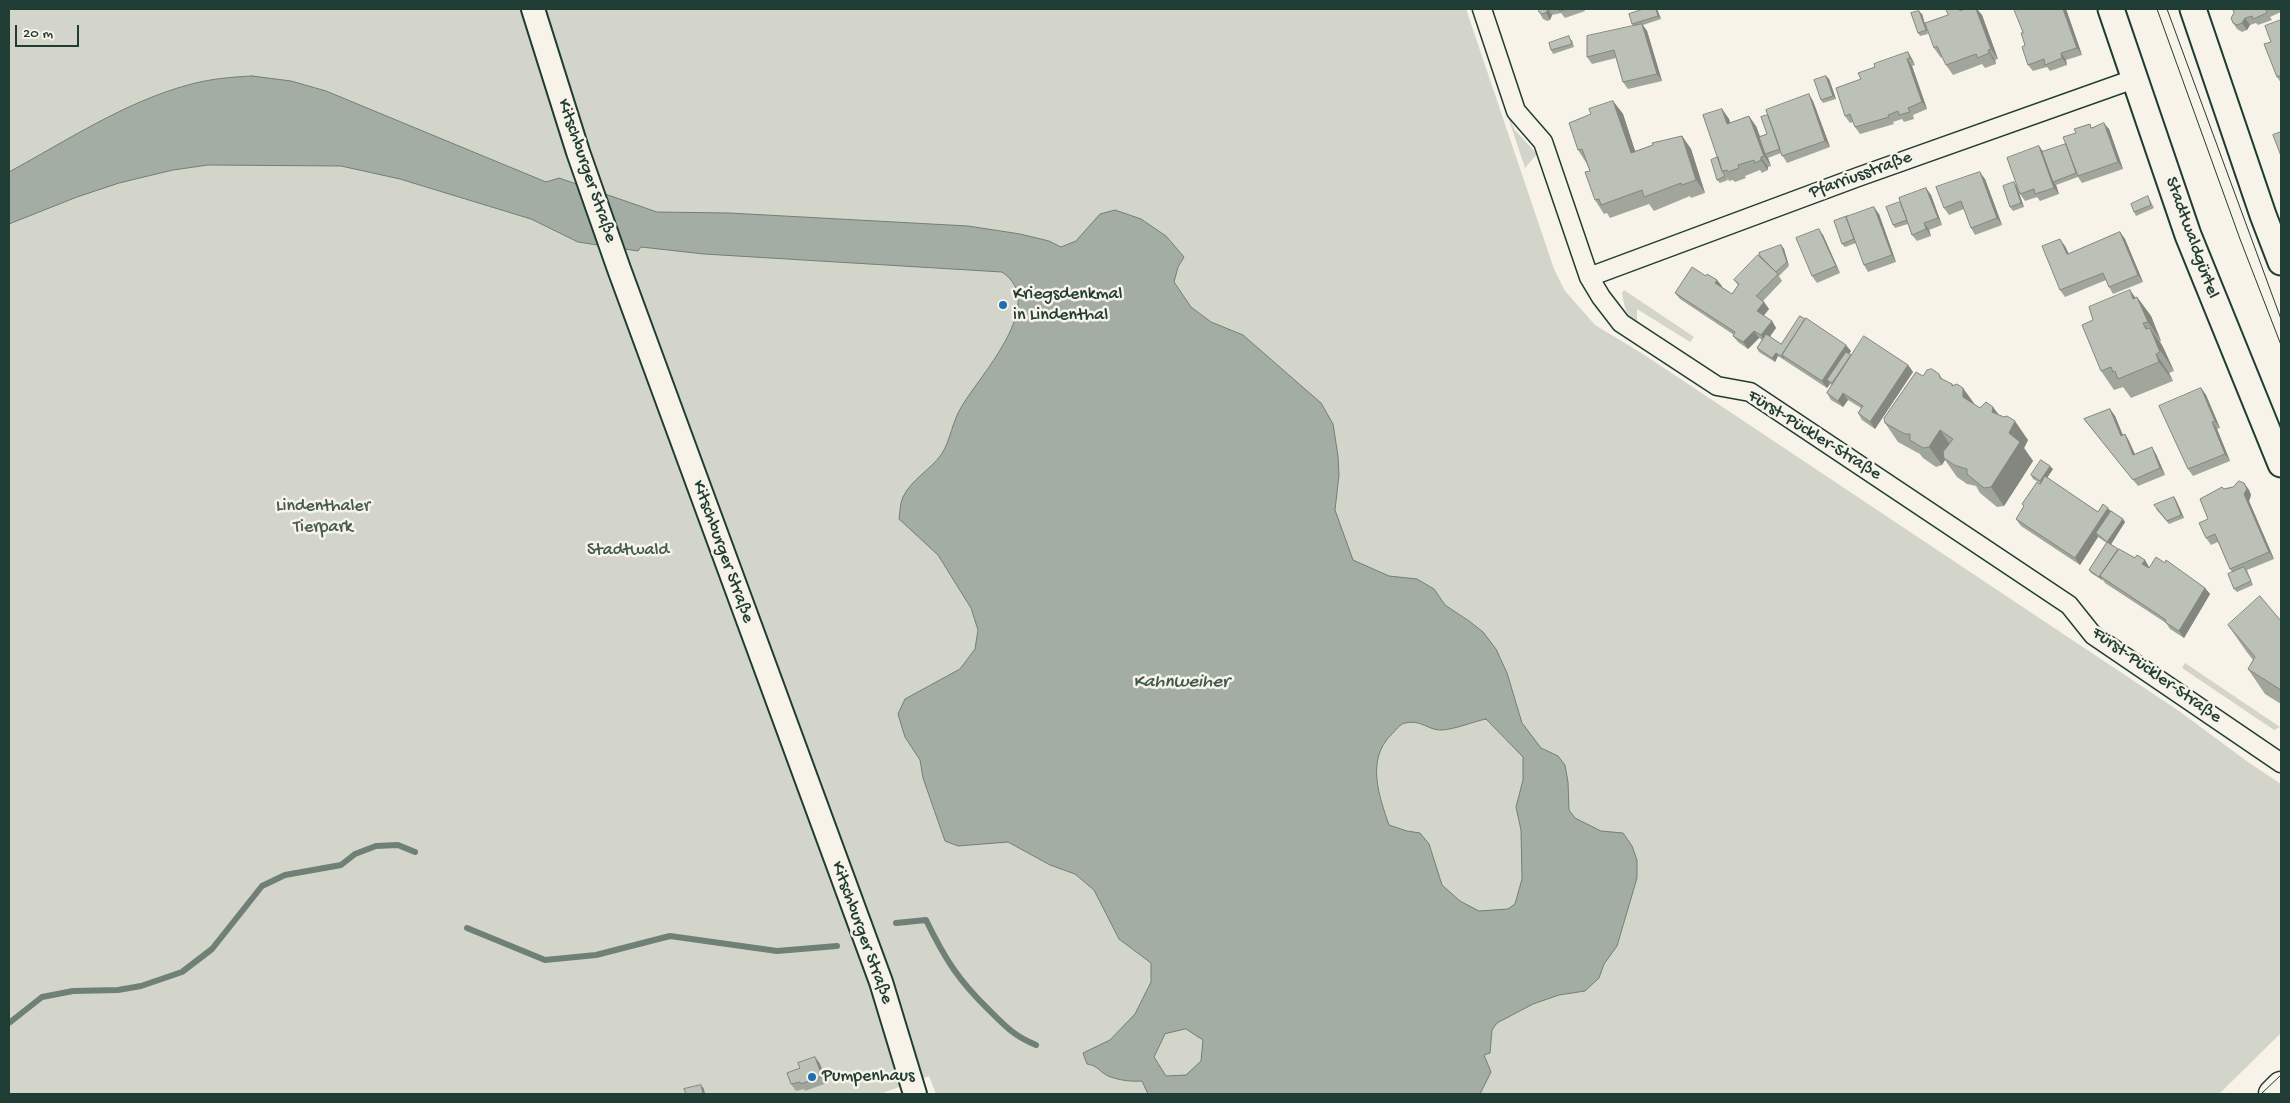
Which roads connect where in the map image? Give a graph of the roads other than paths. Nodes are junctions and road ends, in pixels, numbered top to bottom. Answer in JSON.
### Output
{"nodes":[{"id":1,"x":533,"y":9,"type":"edge"},
{"id":2,"x":1482,"y":9,"type":"edge"},
{"id":3,"x":2111,"y":9,"type":"edge"},
{"id":4,"x":2193,"y":9,"type":"edge"},
{"id":5,"x":2134,"y":79,"type":"junction"},
{"id":6,"x":2281,"y":262,"type":"edge"},
{"id":7,"x":1589,"y":277,"type":"junction"},
{"id":8,"x":2281,"y":464,"type":"edge"},
{"id":9,"x":2281,"y":763,"type":"edge"},
{"id":10,"x":2281,"y":1086,"type":"edge"},
{"id":11,"x":915,"y":1094,"type":"edge"},
{"id":12,"x":2274,"y":1094,"type":"edge"}],
"edges":[{"from":1,"to":11,"type":"street","name":"Kitschburger Straße"},
{"from":2,"to":7,"type":"street","name":"Fürst-Pückler-Straße"},
{"from":3,"to":5,"type":"main road","name":"Stadtwaldgürtel"},
{"from":4,"to":6,"type":"main road"},
{"from":5,"to":7,"type":"street","name":"Pfarriusstraße"},
{"from":5,"to":8,"type":"main road","name":"Stadtwaldgürtel"},
{"from":7,"to":9,"type":"street","name":"Fürst-Pückler-Straße"},
{"from":10,"to":12,"type":"main road"}]}
